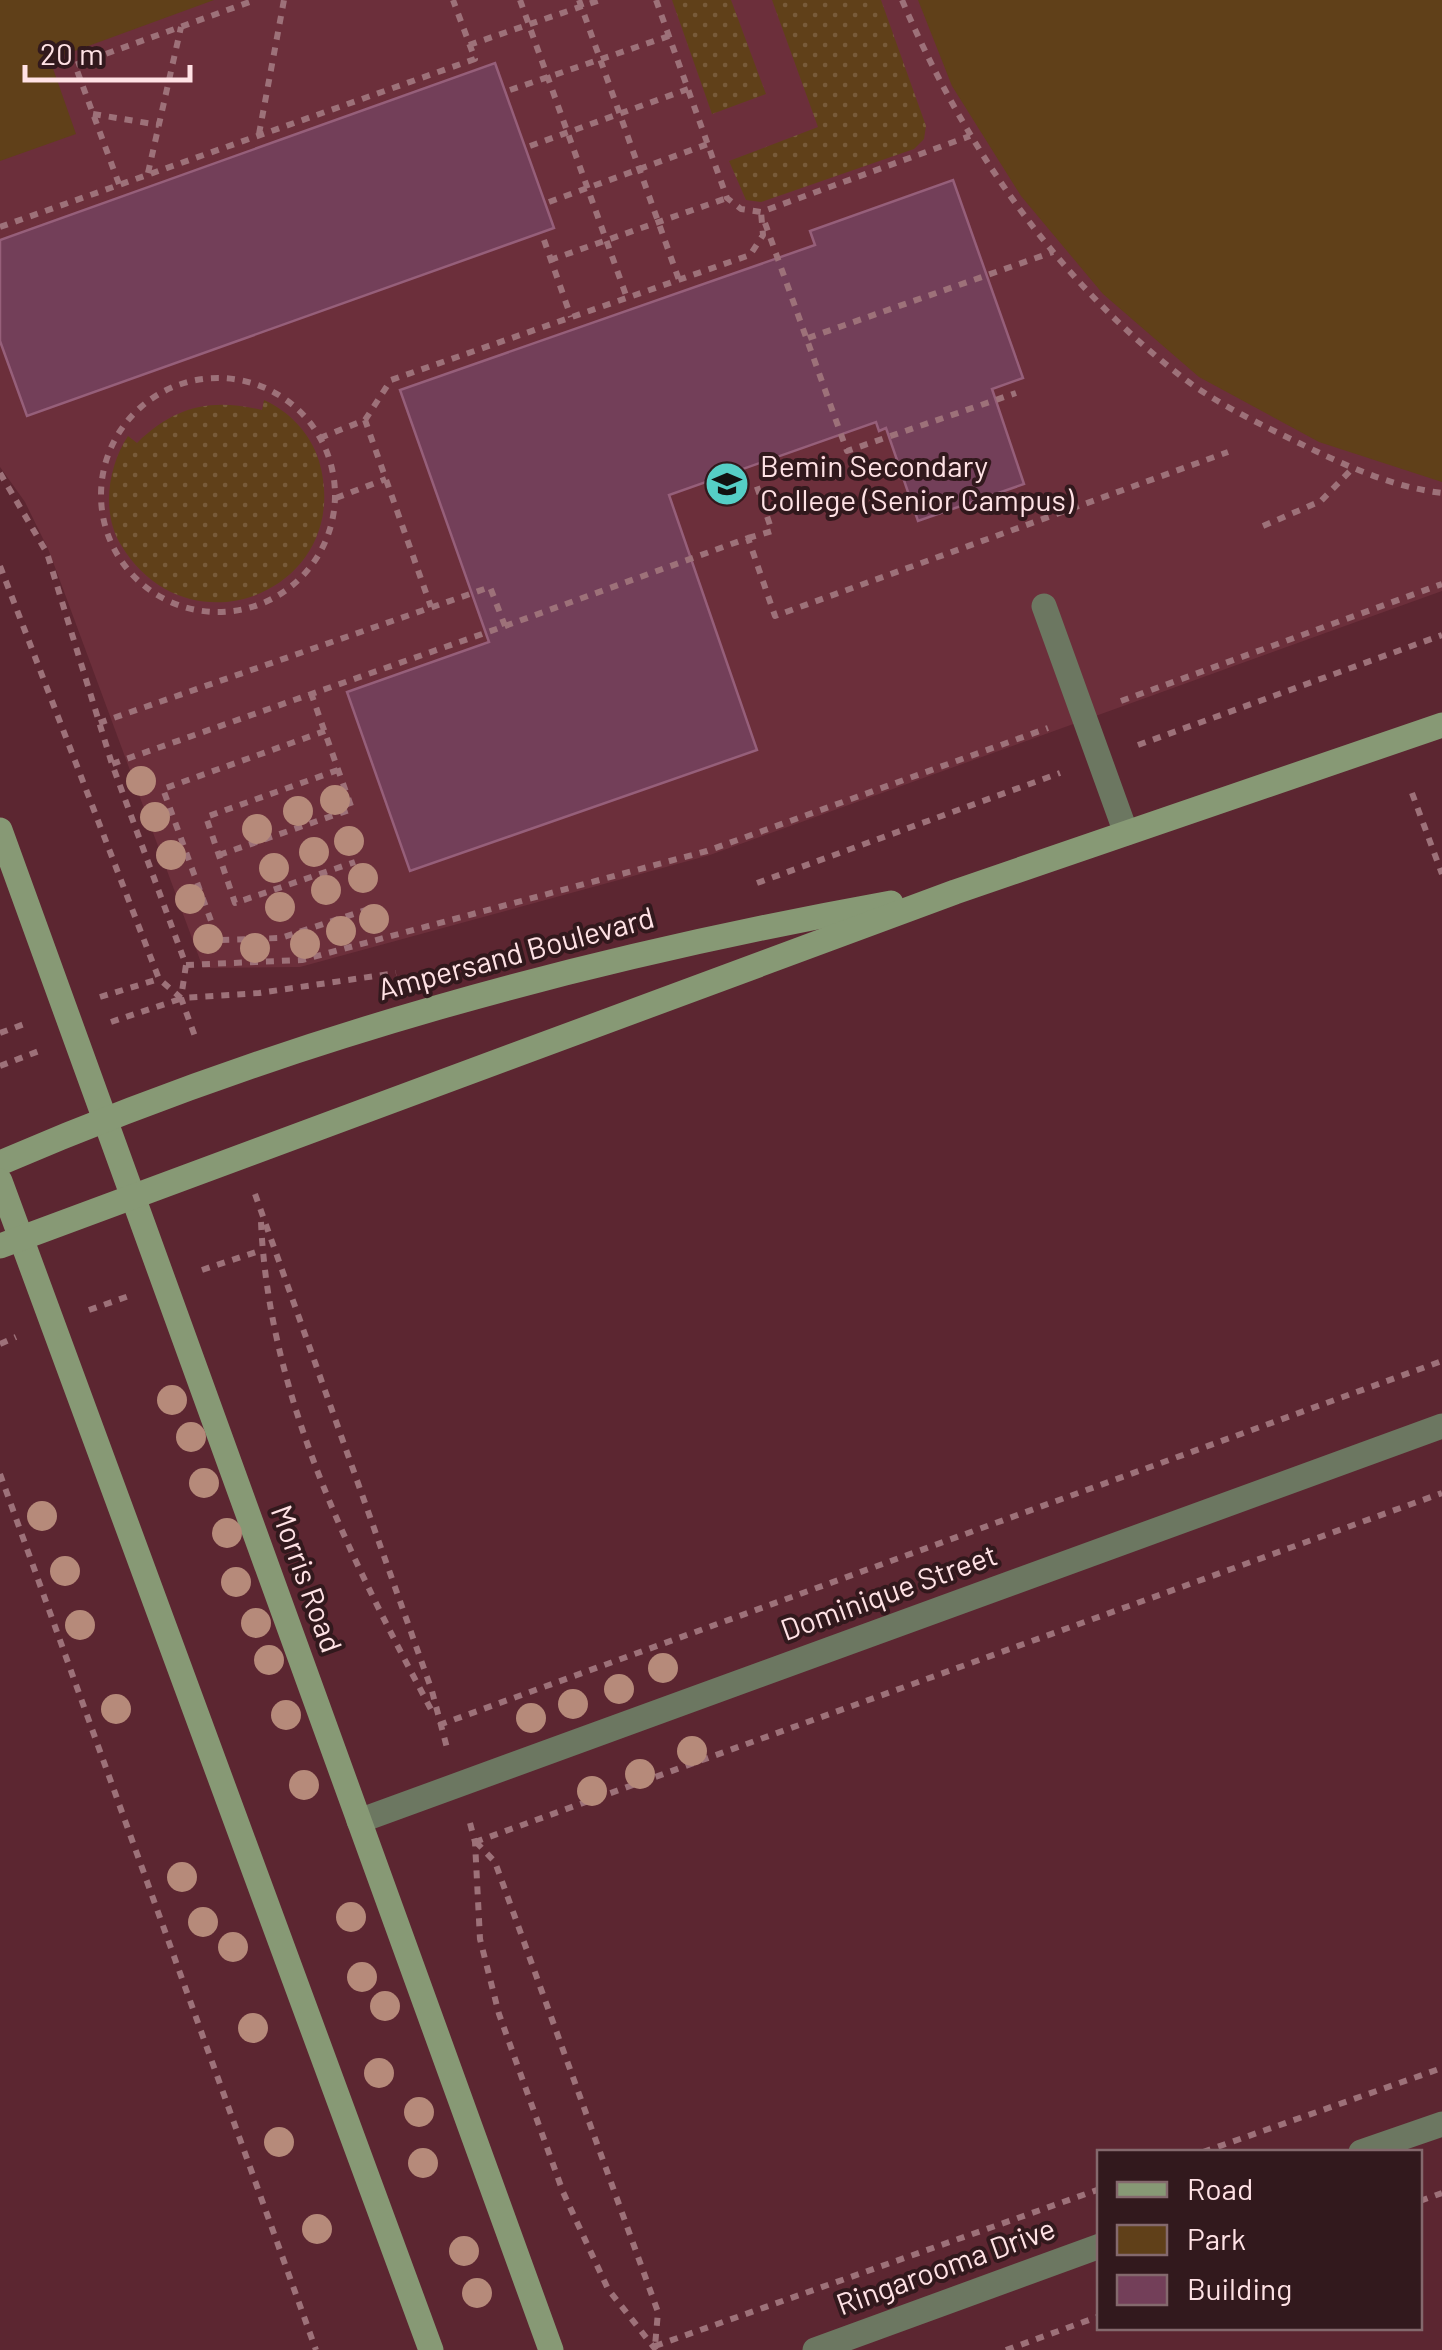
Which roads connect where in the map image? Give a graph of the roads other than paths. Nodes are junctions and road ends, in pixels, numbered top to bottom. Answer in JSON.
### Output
{"nodes":[{"id":1,"x":1044,"y":606,"type":"dead end"},
{"id":2,"x":1442,"y":724,"type":"edge"},
{"id":3,"x":0,"y":830,"type":"edge"},
{"id":4,"x":1126,"y":833,"type":"junction"},
{"id":5,"x":955,"y":892,"type":"junction"},
{"id":6,"x":104,"y":1118,"type":"junction"},
{"id":7,"x":0,"y":1163,"type":"edge"},
{"id":8,"x":0,"y":1181,"type":"edge"},
{"id":9,"x":133,"y":1196,"type":"junction"},
{"id":10,"x":10,"y":1242,"type":"edge"},
{"id":11,"x":1442,"y":1426,"type":"edge"},
{"id":12,"x":359,"y":1821,"type":"junction"},
{"id":13,"x":1442,"y":2124,"type":"edge"},
{"id":14,"x":1367,"y":2150,"type":"edge"},
{"id":15,"x":1097,"y":2247,"type":"edge"},
{"id":16,"x":431,"y":2350,"type":"edge"},
{"id":17,"x":551,"y":2350,"type":"edge"},
{"id":18,"x":816,"y":2350,"type":"edge"}],
"edges":[{"from":1,"to":4,"type":"street"},
{"from":2,"to":4,"type":"street","name":"Ampersand Boulevard"},
{"from":3,"to":6,"type":"street","name":"Morris Road"},
{"from":4,"to":5,"type":"street","name":"Ampersand Boulevard"},
{"from":5,"to":6,"type":"street","name":"Ampersand Boulevard"},
{"from":5,"to":9,"type":"street","name":"Ampersand Boulevard"},
{"from":6,"to":7,"type":"street","name":"Ampersand Boulevard"},
{"from":6,"to":9,"type":"street","name":"Morris Road"},
{"from":8,"to":10,"type":"street"},
{"from":9,"to":10,"type":"street","name":"Ampersand Boulevard"},
{"from":9,"to":12,"type":"street","name":"Morris Road"},
{"from":10,"to":16,"type":"street"},
{"from":11,"to":12,"type":"street","name":"Dominique Street"},
{"from":12,"to":17,"type":"street","name":"Morris Road"},
{"from":13,"to":14,"type":"street"},
{"from":15,"to":18,"type":"street","name":"Ringarooma Drive"}]}
